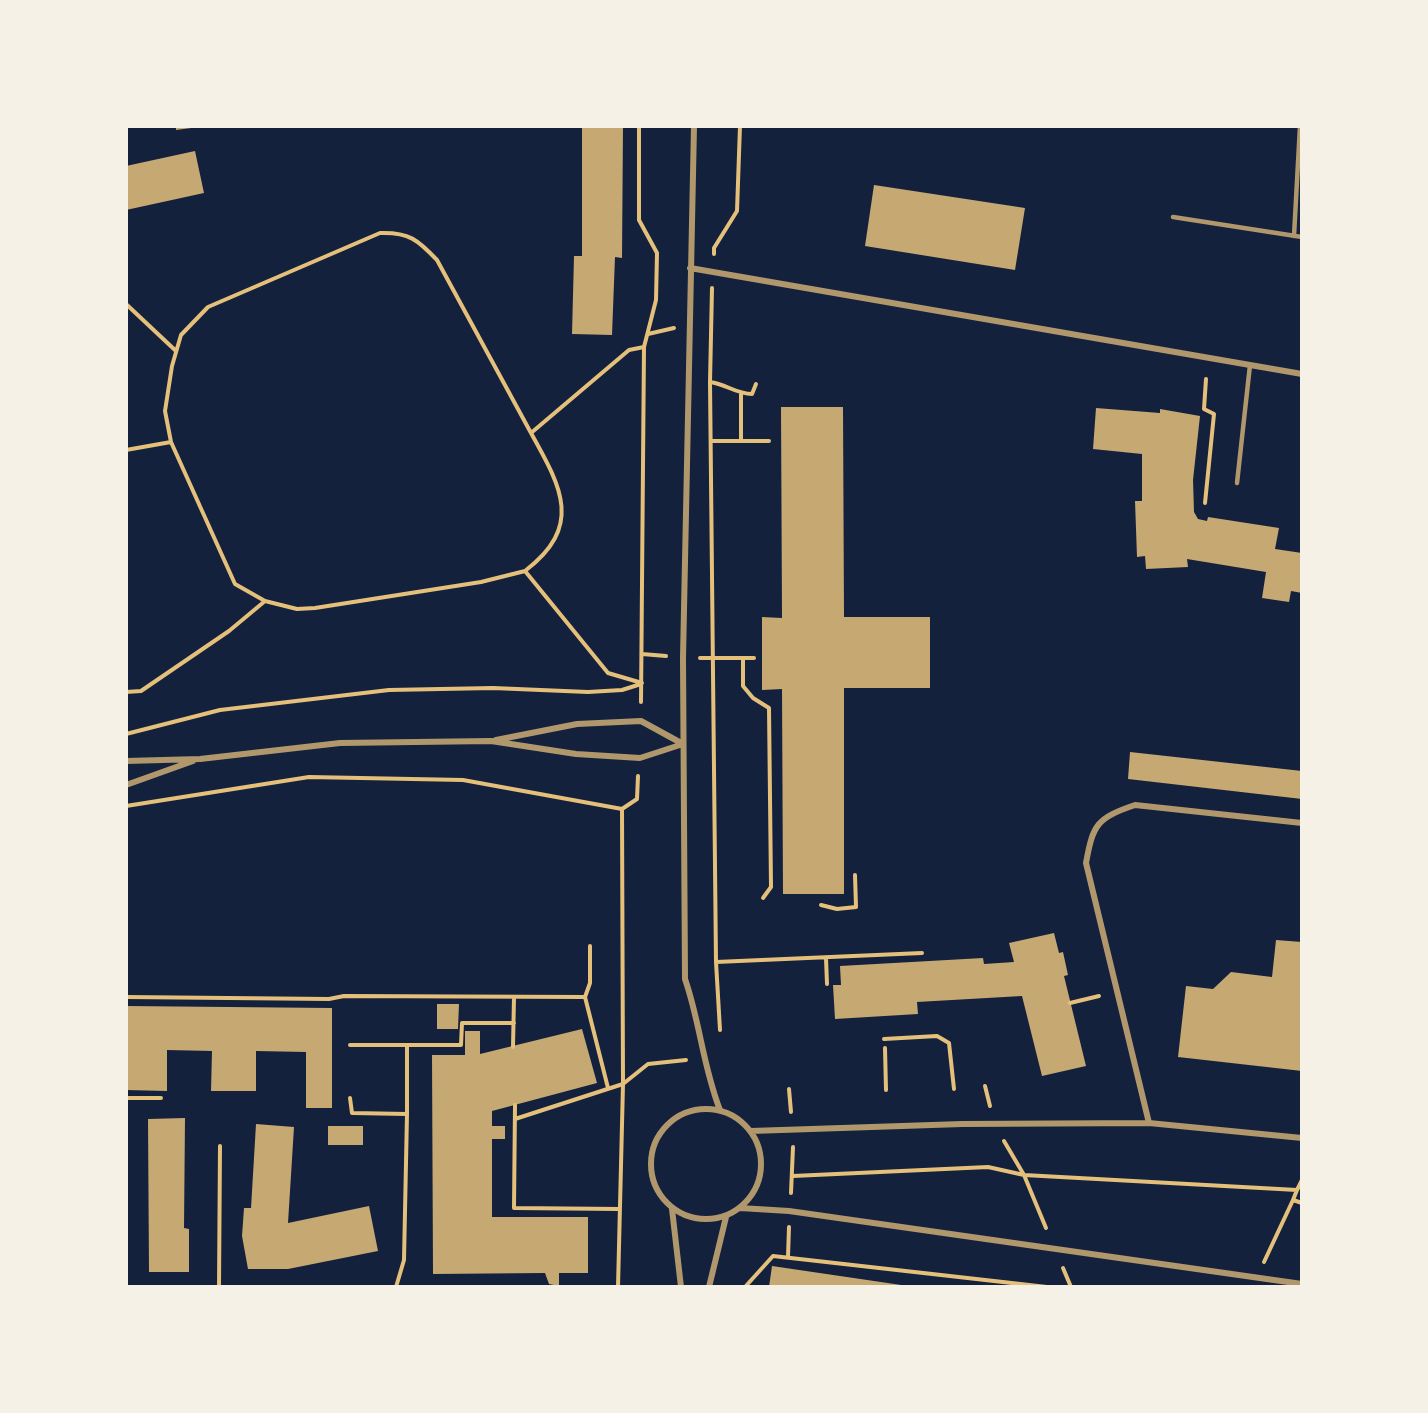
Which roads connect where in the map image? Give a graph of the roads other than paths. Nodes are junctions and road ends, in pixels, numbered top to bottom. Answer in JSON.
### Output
{"nodes":[{"id":1,"x":694,"y":126,"type":"edge"},
{"id":2,"x":1300,"y":126,"type":"edge"},
{"id":3,"x":1173,"y":217,"type":"dead end"},
{"id":4,"x":1294,"y":236,"type":"junction"},
{"id":5,"x":1302,"y":237,"type":"edge"},
{"id":6,"x":690,"y":268,"type":"junction"},
{"id":7,"x":1250,"y":365,"type":"junction"},
{"id":8,"x":1302,"y":374,"type":"edge"},
{"id":9,"x":1237,"y":483,"type":"dead end"},
{"id":10,"x":491,"y":741,"type":"junction"},
{"id":11,"x":683,"y":744,"type":"junction"},
{"id":12,"x":200,"y":759,"type":"junction"},
{"id":13,"x":126,"y":761,"type":"edge"},
{"id":14,"x":126,"y":785,"type":"edge"},
{"id":15,"x":1302,"y":823,"type":"edge"},
{"id":16,"x":720,"y":1110,"type":"junction"},
{"id":17,"x":1149,"y":1123,"type":"junction"},
{"id":18,"x":751,"y":1131,"type":"junction"},
{"id":19,"x":1302,"y":1138,"type":"edge"},
{"id":20,"x":740,"y":1208,"type":"junction"},
{"id":21,"x":672,"y":1209,"type":"junction"},
{"id":22,"x":726,"y":1216,"type":"junction"},
{"id":23,"x":1302,"y":1284,"type":"edge"},
{"id":24,"x":681,"y":1287,"type":"edge"},
{"id":25,"x":709,"y":1287,"type":"edge"}],
"edges":[{"from":1,"to":6,"type":"street"},
{"from":2,"to":4,"type":"lane"},
{"from":3,"to":4,"type":"lane"},
{"from":4,"to":5,"type":"lane"},
{"from":6,"to":7,"type":"street"},
{"from":6,"to":11,"type":"street"},
{"from":7,"to":8,"type":"street"},
{"from":7,"to":9,"type":"lane"},
{"from":10,"to":11,"type":"street"},
{"from":10,"to":11,"type":"street"},
{"from":10,"to":12,"type":"street"},
{"from":11,"to":16,"type":"street"},
{"from":12,"to":13,"type":"street"},
{"from":12,"to":14,"type":"street"},
{"from":15,"to":17,"type":"street"},
{"from":16,"to":18,"type":"street"},
{"from":16,"to":21,"type":"street"},
{"from":17,"to":18,"type":"street"},
{"from":17,"to":19,"type":"street"},
{"from":18,"to":20,"type":"street"},
{"from":20,"to":22,"type":"street"},
{"from":20,"to":23,"type":"street"},
{"from":21,"to":22,"type":"street"},
{"from":21,"to":24,"type":"street"},
{"from":22,"to":25,"type":"street"}]}
